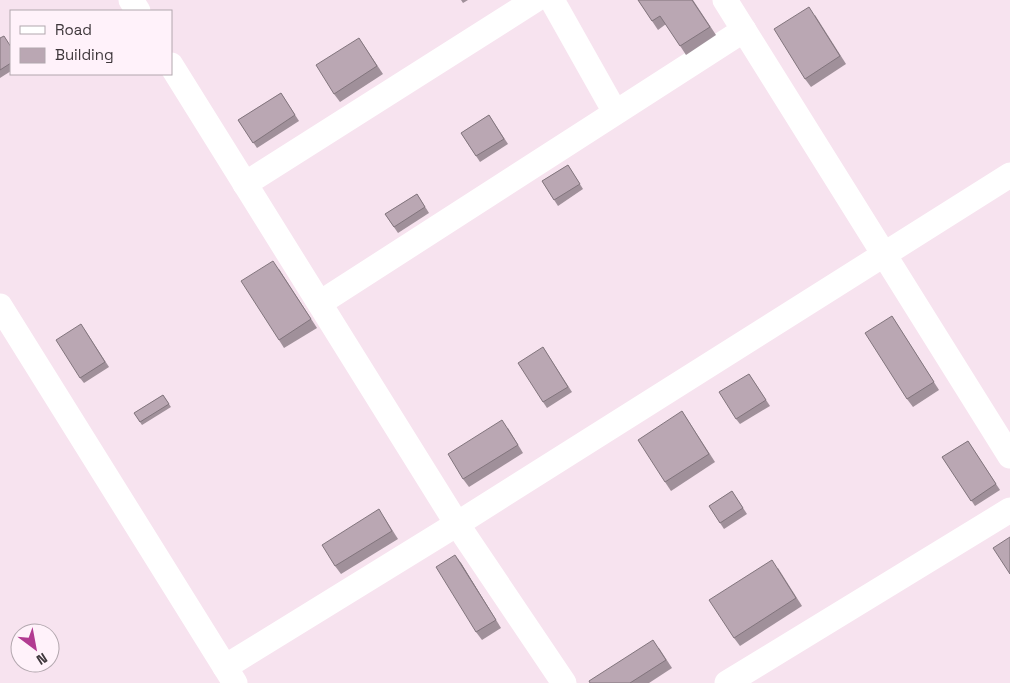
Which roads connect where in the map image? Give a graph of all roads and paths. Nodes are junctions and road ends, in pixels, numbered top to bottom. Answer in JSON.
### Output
{"nodes":[{"id":1,"x":535,"y":0,"type":"edge"},
{"id":2,"x":552,"y":0,"type":"edge"},
{"id":3,"x":725,"y":0,"type":"edge"},
{"id":4,"x":744,"y":30,"type":"junction"},
{"id":5,"x":172,"y":67,"type":"edge"},
{"id":6,"x":615,"y":112,"type":"junction"},
{"id":7,"x":1010,"y":175,"type":"edge"},
{"id":8,"x":245,"y":184,"type":"junction"},
{"id":9,"x":884,"y":254,"type":"junction"},
{"id":10,"x":320,"y":303,"type":"junction"},
{"id":11,"x":0,"y":306,"type":"edge"},
{"id":12,"x":1010,"y":456,"type":"edge"},
{"id":13,"x":1010,"y":510,"type":"edge"},
{"id":14,"x":457,"y":524,"type":"junction"},
{"id":15,"x":230,"y":675,"type":"edge"},
{"id":16,"x":564,"y":683,"type":"edge"},
{"id":17,"x":727,"y":683,"type":"edge"}],
"edges":[{"from":1,"to":8,"type":"street"},
{"from":2,"to":6,"type":"street"},
{"from":3,"to":4,"type":"street"},
{"from":4,"to":6,"type":"street"},
{"from":4,"to":9,"type":"street"},
{"from":5,"to":8,"type":"street"},
{"from":6,"to":10,"type":"street"},
{"from":7,"to":9,"type":"street"},
{"from":8,"to":10,"type":"street"},
{"from":9,"to":12,"type":"street"},
{"from":9,"to":14,"type":"street"},
{"from":10,"to":14,"type":"street"},
{"from":11,"to":15,"type":"street"},
{"from":13,"to":17,"type":"street"},
{"from":14,"to":15,"type":"street"},
{"from":14,"to":16,"type":"street"}]}
